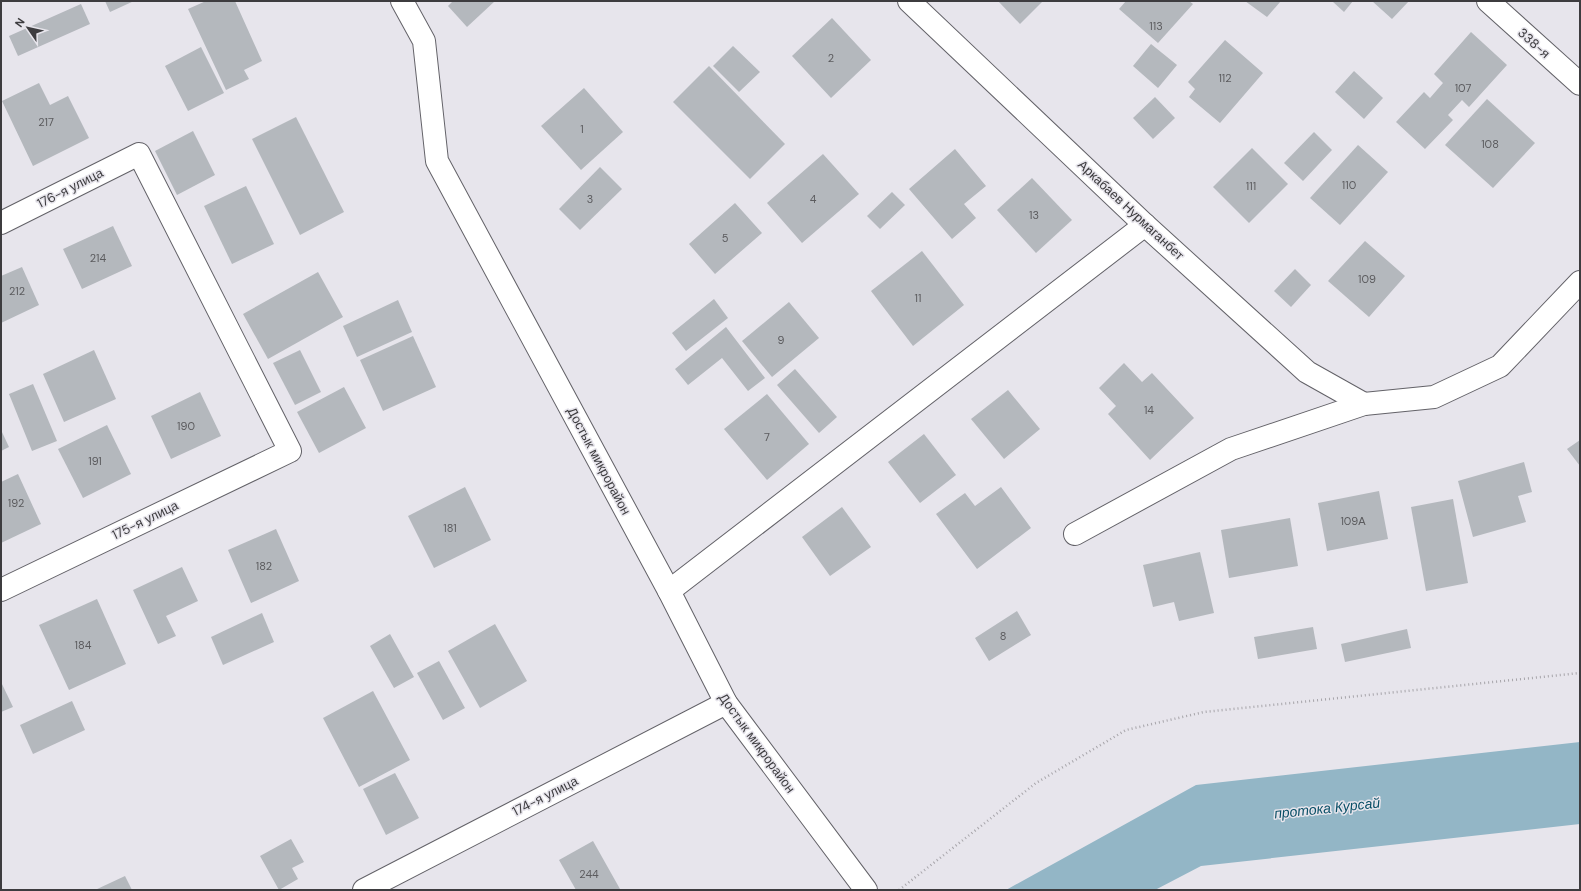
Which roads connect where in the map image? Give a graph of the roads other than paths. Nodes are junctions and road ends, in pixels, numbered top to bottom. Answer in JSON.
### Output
{"nodes":[{"id":1,"x":402,"y":1,"type":"edge"},
{"id":2,"x":909,"y":1,"type":"edge"},
{"id":3,"x":1488,"y":1,"type":"edge"},
{"id":4,"x":1580,"y":84,"type":"edge"},
{"id":5,"x":1,"y":223,"type":"edge"},
{"id":6,"x":1145,"y":225,"type":"junction"},
{"id":7,"x":1580,"y":282,"type":"edge"},
{"id":8,"x":1364,"y":404,"type":"junction"},
{"id":9,"x":290,"y":451,"type":"joint"},
{"id":10,"x":1075,"y":534,"type":"dead end"},
{"id":11,"x":1,"y":590,"type":"edge"},
{"id":12,"x":669,"y":591,"type":"junction"},
{"id":13,"x":726,"y":703,"type":"junction"},
{"id":14,"x":364,"y":890,"type":"edge"},
{"id":15,"x":866,"y":890,"type":"edge"}],
"edges":[{"from":1,"to":12,"type":"street","name":"Достык микрорайон"},
{"from":2,"to":6,"type":"street","name":"Аркабаев Нурмаганбет"},
{"from":3,"to":4,"type":"street","name":"338-я"},
{"from":5,"to":9,"type":"street","name":"176-я улица"},
{"from":6,"to":8,"type":"street","name":"Аркабаев Нурмаганбет"},
{"from":6,"to":12,"type":"street"},
{"from":7,"to":8,"type":"street"},
{"from":8,"to":10,"type":"street"},
{"from":9,"to":11,"type":"street","name":"175-я улица"},
{"from":12,"to":13,"type":"street","name":"Достык микрорайон"},
{"from":13,"to":14,"type":"street","name":"174-я улица"},
{"from":13,"to":15,"type":"street","name":"Достык микрорайон"}]}
